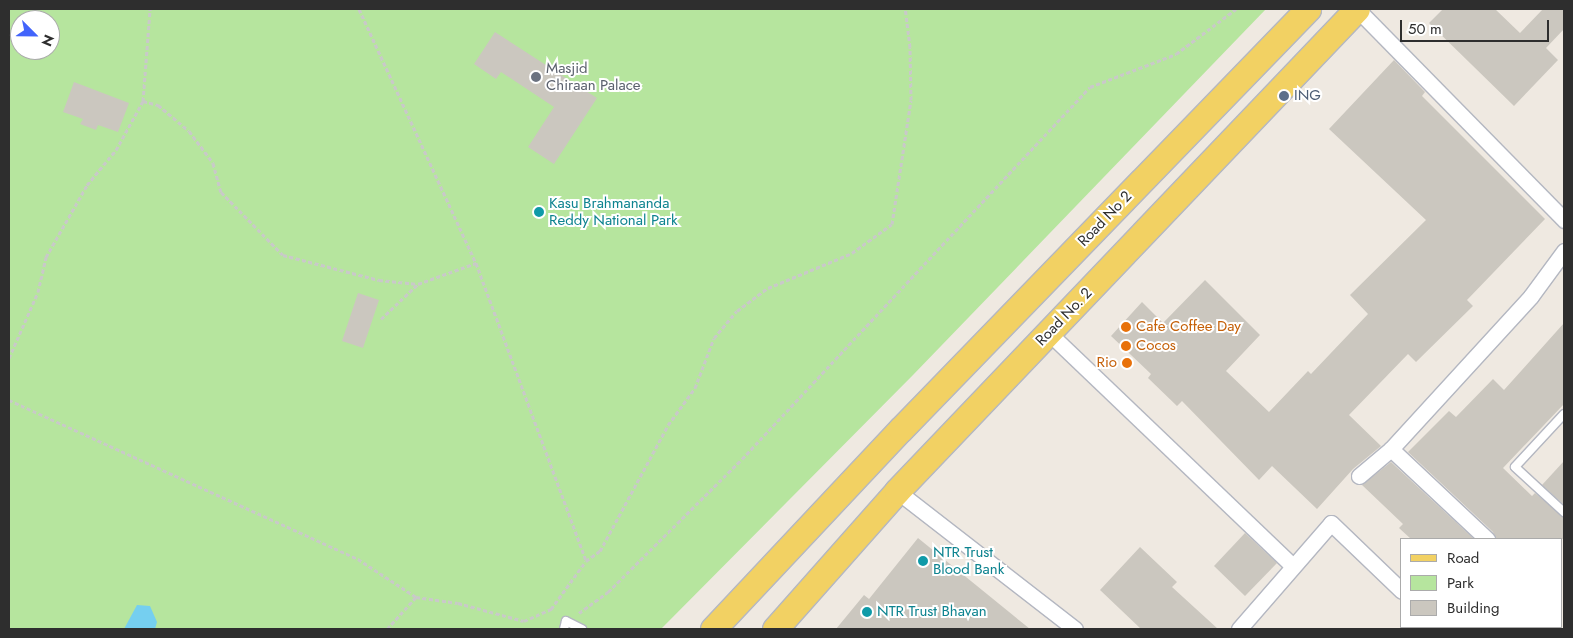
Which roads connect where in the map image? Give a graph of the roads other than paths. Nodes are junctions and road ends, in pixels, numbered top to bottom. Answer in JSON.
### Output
{"nodes":[{"id":1,"x":1308,"y":9,"type":"edge"},
{"id":2,"x":1357,"y":9,"type":"edge"},
{"id":3,"x":1564,"y":220,"type":"edge"},
{"id":4,"x":1564,"y":251,"type":"edge"},
{"id":5,"x":1049,"y":333,"type":"junction"},
{"id":6,"x":1564,"y":414,"type":"edge"},
{"id":7,"x":1391,"y":449,"type":"junction"},
{"id":8,"x":1359,"y":476,"type":"dead end"},
{"id":9,"x":896,"y":491,"type":"junction"},
{"id":10,"x":1564,"y":512,"type":"edge"},
{"id":11,"x":1486,"y":538,"type":"edge"},
{"id":12,"x":1292,"y":565,"type":"junction"},
{"id":13,"x":1400,"y":589,"type":"edge"},
{"id":14,"x":565,"y":625,"type":"edge"},
{"id":15,"x":582,"y":629,"type":"edge"},
{"id":16,"x":713,"y":629,"type":"edge"},
{"id":17,"x":775,"y":629,"type":"edge"},
{"id":18,"x":1075,"y":629,"type":"edge"},
{"id":19,"x":1239,"y":629,"type":"edge"}],
"edges":[{"from":1,"to":16,"type":"main road","name":"Road No 2"},
{"from":2,"to":3,"type":"street"},
{"from":2,"to":5,"type":"main road","name":"Road No. 2"},
{"from":4,"to":7,"type":"street"},
{"from":5,"to":9,"type":"main road","name":"Road No. 2"},
{"from":5,"to":12,"type":"street"},
{"from":6,"to":10,"type":"lane"},
{"from":7,"to":8,"type":"street"},
{"from":7,"to":11,"type":"street"},
{"from":9,"to":17,"type":"main road","name":"Road No. 2"},
{"from":9,"to":18,"type":"street"},
{"from":12,"to":13,"type":"street"},
{"from":12,"to":19,"type":"street"},
{"from":14,"to":15,"type":"lane"}]}
